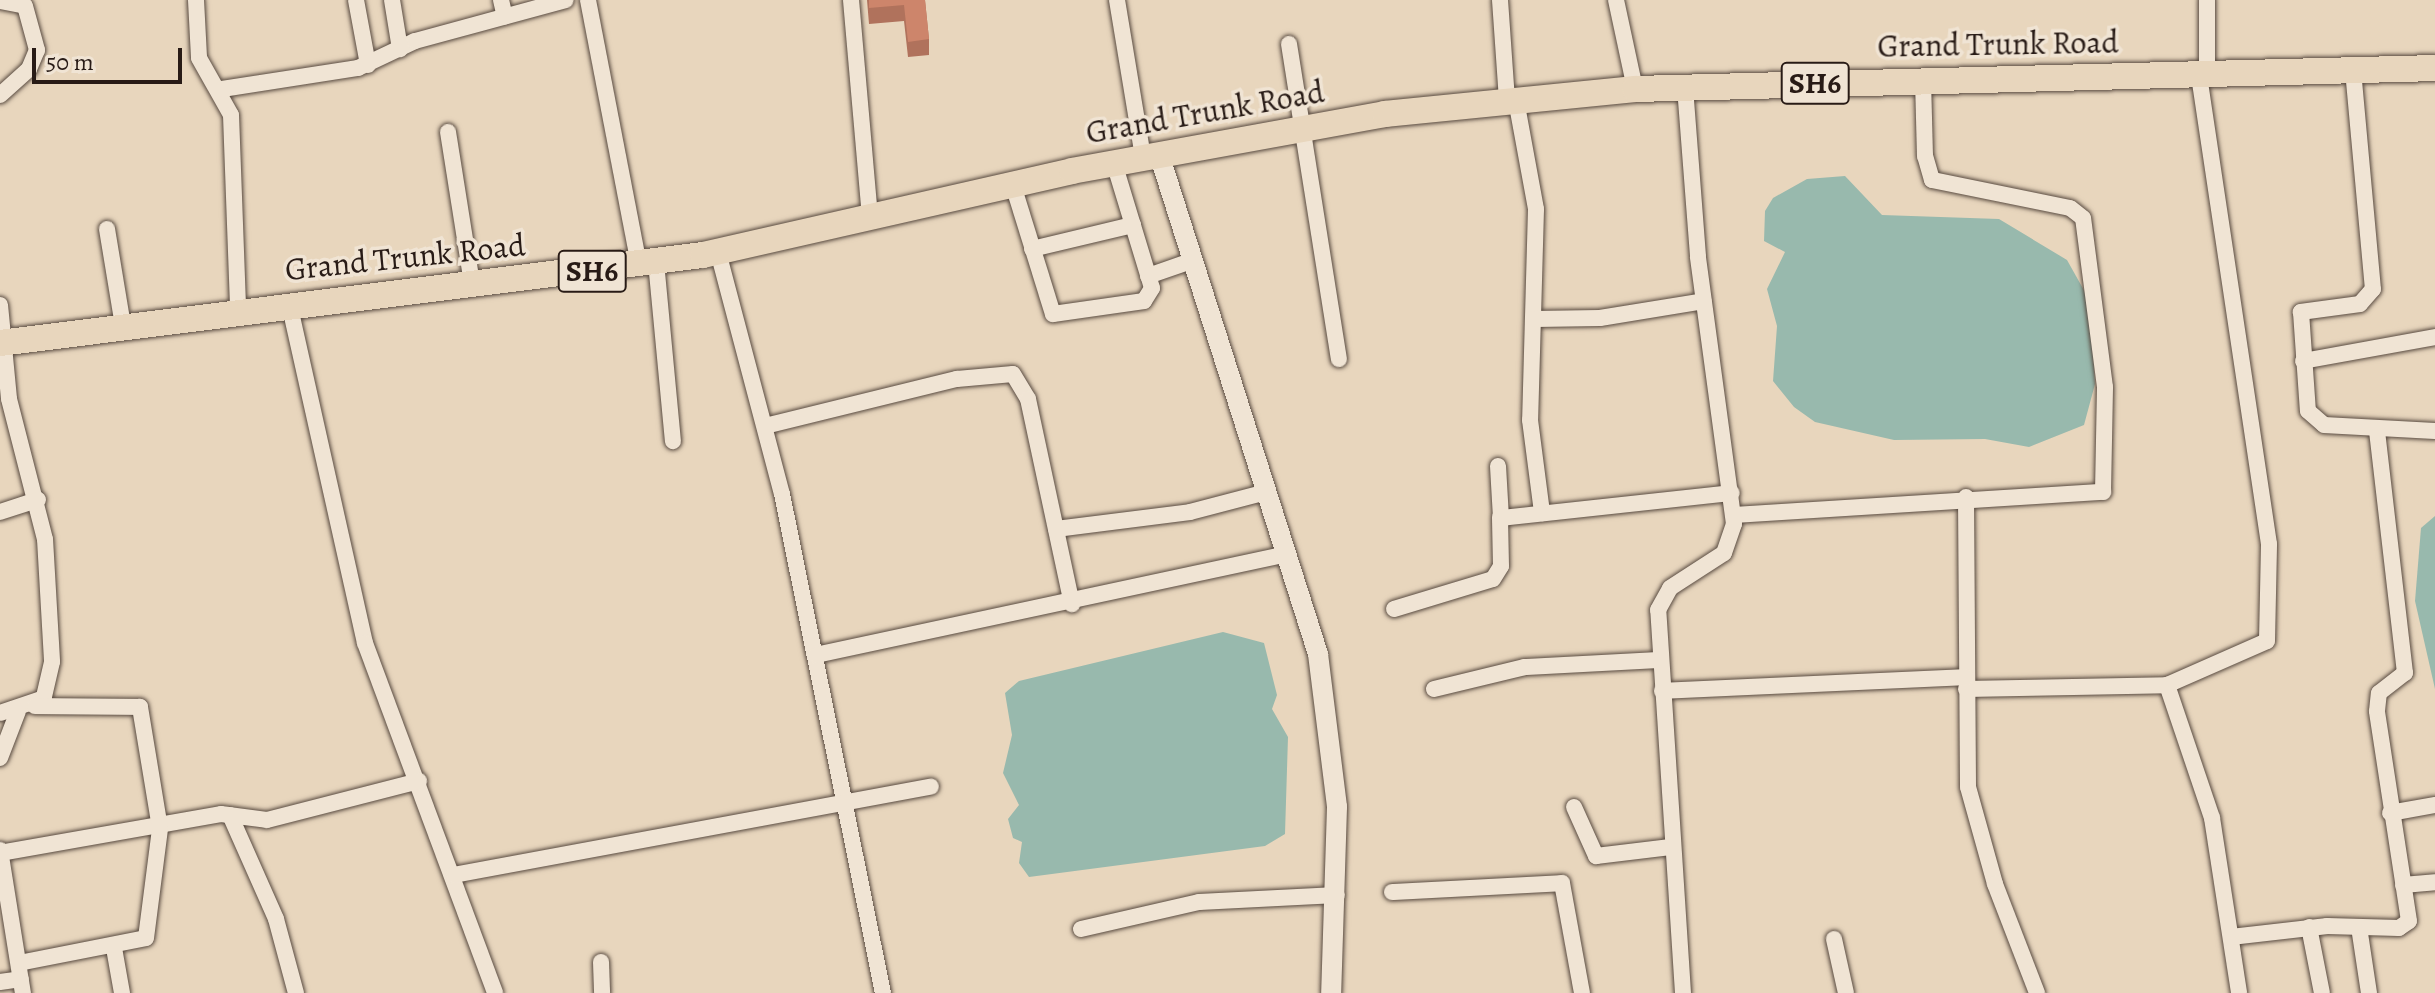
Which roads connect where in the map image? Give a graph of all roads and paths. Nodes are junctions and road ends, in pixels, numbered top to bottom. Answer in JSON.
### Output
{"nodes":[{"id":1,"x":196,"y":0,"type":"edge"},
{"id":2,"x":356,"y":0,"type":"edge"},
{"id":3,"x":392,"y":0,"type":"edge"},
{"id":4,"x":566,"y":0,"type":"edge"},
{"id":5,"x":588,"y":0,"type":"edge"},
{"id":6,"x":851,"y":0,"type":"edge"},
{"id":7,"x":1117,"y":0,"type":"edge"},
{"id":8,"x":1500,"y":0,"type":"edge"},
{"id":9,"x":1616,"y":0,"type":"edge"},
{"id":10,"x":2207,"y":0,"type":"edge"},
{"id":11,"x":0,"y":1,"type":"edge"},
{"id":12,"x":503,"y":8,"type":"edge"},
{"id":13,"x":1289,"y":44,"type":"dead end"},
{"id":14,"x":400,"y":49,"type":"junction"},
{"id":15,"x":368,"y":65,"type":"junction"},
{"id":16,"x":2435,"y":68,"type":"edge"},
{"id":17,"x":2353,"y":70,"type":"junction"},
{"id":18,"x":2203,"y":74,"type":"junction"},
{"id":19,"x":1923,"y":79,"type":"junction"},
{"id":20,"x":1685,"y":87,"type":"junction"},
{"id":21,"x":222,"y":89,"type":"junction"},
{"id":22,"x":1635,"y":89,"type":"junction"},
{"id":23,"x":0,"y":95,"type":"edge"},
{"id":24,"x":1512,"y":101,"type":"junction"},
{"id":25,"x":1299,"y":128,"type":"junction"},
{"id":26,"x":448,"y":132,"type":"dead end"},
{"id":27,"x":1169,"y":152,"type":"junction"},
{"id":28,"x":1114,"y":163,"type":"junction"},
{"id":29,"x":1013,"y":185,"type":"junction"},
{"id":30,"x":870,"y":219,"type":"junction"},
{"id":31,"x":1133,"y":225,"type":"junction"},
{"id":32,"x":107,"y":229,"type":"dead end"},
{"id":33,"x":1032,"y":249,"type":"junction"},
{"id":34,"x":718,"y":252,"type":"junction"},
{"id":35,"x":1191,"y":261,"type":"junction"},
{"id":36,"x":648,"y":263,"type":"junction"},
{"id":37,"x":1148,"y":276,"type":"junction"},
{"id":38,"x":472,"y":284,"type":"junction"},
{"id":39,"x":1704,"y":301,"type":"junction"},
{"id":40,"x":289,"y":303,"type":"junction"},
{"id":41,"x":0,"y":305,"type":"edge"},
{"id":42,"x":238,"y":310,"type":"junction"},
{"id":43,"x":1535,"y":319,"type":"junction"},
{"id":44,"x":123,"y":326,"type":"junction"},
{"id":45,"x":2435,"y":337,"type":"edge"},
{"id":46,"x":2,"y":343,"type":"edge"},
{"id":47,"x":1339,"y":359,"type":"dead end"},
{"id":48,"x":2303,"y":361,"type":"junction"},
{"id":49,"x":765,"y":426,"type":"junction"},
{"id":50,"x":2377,"y":430,"type":"junction"},
{"id":51,"x":2435,"y":431,"type":"edge"},
{"id":52,"x":673,"y":441,"type":"dead end"},
{"id":53,"x":1498,"y":466,"type":"dead end"},
{"id":54,"x":1263,"y":493,"type":"junction"},
{"id":55,"x":1732,"y":493,"type":"junction"},
{"id":56,"x":1966,"y":497,"type":"junction"},
{"id":57,"x":38,"y":500,"type":"junction"},
{"id":58,"x":0,"y":512,"type":"edge"},
{"id":59,"x":1542,"y":513,"type":"junction"},
{"id":60,"x":1734,"y":515,"type":"junction"},
{"id":61,"x":1500,"y":517,"type":"junction"},
{"id":62,"x":1056,"y":529,"type":"junction"},
{"id":63,"x":1282,"y":555,"type":"junction"},
{"id":64,"x":1072,"y":604,"type":"junction"},
{"id":65,"x":1394,"y":609,"type":"dead end"},
{"id":66,"x":816,"y":655,"type":"junction"},
{"id":67,"x":1660,"y":660,"type":"junction"},
{"id":68,"x":1966,"y":683,"type":"junction"},
{"id":69,"x":2167,"y":685,"type":"junction"},
{"id":70,"x":1434,"y":689,"type":"dead end"},
{"id":71,"x":1662,"y":691,"type":"junction"},
{"id":72,"x":35,"y":706,"type":"junction"},
{"id":73,"x":18,"y":711,"type":"junction"},
{"id":74,"x":0,"y":713,"type":"edge"},
{"id":75,"x":0,"y":758,"type":"edge"},
{"id":76,"x":419,"y":781,"type":"junction"},
{"id":77,"x":931,"y":787,"type":"dead end"},
{"id":78,"x":847,"y":805,"type":"junction"},
{"id":79,"x":2435,"y":805,"type":"edge"},
{"id":80,"x":1574,"y":807,"type":"dead end"},
{"id":81,"x":2390,"y":813,"type":"junction"},
{"id":82,"x":230,"y":815,"type":"junction"},
{"id":83,"x":160,"y":828,"type":"junction"},
{"id":84,"x":1670,"y":847,"type":"junction"},
{"id":85,"x":0,"y":852,"type":"edge"},
{"id":86,"x":454,"y":875,"type":"junction"},
{"id":87,"x":2435,"y":882,"type":"edge"},
{"id":88,"x":2403,"y":885,"type":"junction"},
{"id":89,"x":1392,"y":892,"type":"dead end"},
{"id":90,"x":1337,"y":895,"type":"junction"},
{"id":91,"x":2309,"y":927,"type":"junction"},
{"id":92,"x":2359,"y":927,"type":"junction"},
{"id":93,"x":1081,"y":929,"type":"dead end"},
{"id":94,"x":2231,"y":937,"type":"junction"},
{"id":95,"x":1834,"y":939,"type":"dead end"},
{"id":96,"x":114,"y":948,"type":"junction"},
{"id":97,"x":601,"y":962,"type":"dead end"},
{"id":98,"x":21,"y":978,"type":"edge"},
{"id":99,"x":0,"y":982,"type":"edge"},
{"id":100,"x":2034,"y":992,"type":"edge"},
{"id":101,"x":122,"y":993,"type":"edge"},
{"id":102,"x":296,"y":993,"type":"edge"},
{"id":103,"x":495,"y":993,"type":"edge"},
{"id":104,"x":602,"y":993,"type":"edge"},
{"id":105,"x":883,"y":993,"type":"edge"},
{"id":106,"x":1331,"y":993,"type":"edge"},
{"id":107,"x":1582,"y":993,"type":"edge"},
{"id":108,"x":1683,"y":993,"type":"edge"},
{"id":109,"x":1846,"y":993,"type":"edge"},
{"id":110,"x":2239,"y":993,"type":"edge"},
{"id":111,"x":2322,"y":993,"type":"edge"},
{"id":112,"x":2369,"y":993,"type":"edge"}],
"edges":[{"from":1,"to":21,"type":"street"},
{"from":2,"to":15,"type":"street"},
{"from":3,"to":14,"type":"street"},
{"from":4,"to":12,"type":"street"},
{"from":5,"to":36,"type":"street"},
{"from":6,"to":30,"type":"street"},
{"from":7,"to":27,"type":"street"},
{"from":8,"to":24,"type":"street"},
{"from":9,"to":22,"type":"street"},
{"from":10,"to":18,"type":"street"},
{"from":11,"to":23,"type":"street"},
{"from":12,"to":14,"type":"street"},
{"from":13,"to":25,"type":"street"},
{"from":14,"to":15,"type":"street"},
{"from":15,"to":21,"type":"street"},
{"from":16,"to":17,"type":"main road","name":"Grand Trunk Road","number":"SH6"},
{"from":17,"to":18,"type":"main road","name":"Grand Trunk Road","number":"SH6"},
{"from":17,"to":48,"type":"street"},
{"from":18,"to":19,"type":"main road","name":"Grand Trunk Road","number":"SH6"},
{"from":18,"to":69,"type":"street"},
{"from":19,"to":20,"type":"main road","name":"Grand Trunk Road","number":"SH6"},
{"from":19,"to":56,"type":"street"},
{"from":20,"to":22,"type":"main road","name":"Grand Trunk Road","number":"SH6"},
{"from":20,"to":39,"type":"street"},
{"from":21,"to":42,"type":"street"},
{"from":22,"to":24,"type":"main road","name":"Grand Trunk Road","number":"SH6"},
{"from":24,"to":25,"type":"main road","name":"Grand Trunk Road","number":"SH6"},
{"from":24,"to":43,"type":"street"},
{"from":25,"to":27,"type":"main road","name":"Grand Trunk Road","number":"SH6"},
{"from":25,"to":47,"type":"street"},
{"from":26,"to":38,"type":"street"},
{"from":27,"to":28,"type":"main road","name":"Grand Trunk Road","number":"SH6"},
{"from":27,"to":35,"type":"street"},
{"from":28,"to":29,"type":"main road","name":"Grand Trunk Road","number":"SH6"},
{"from":28,"to":31,"type":"street"},
{"from":29,"to":30,"type":"main road","name":"Grand Trunk Road","number":"SH6"},
{"from":29,"to":33,"type":"street"},
{"from":30,"to":34,"type":"main road","name":"Grand Trunk Road","number":"SH6"},
{"from":31,"to":33,"type":"street"},
{"from":31,"to":37,"type":"street"},
{"from":32,"to":44,"type":"street"},
{"from":33,"to":37,"type":"street"},
{"from":34,"to":36,"type":"main road","name":"Grand Trunk Road","number":"SH6"},
{"from":34,"to":49,"type":"street"},
{"from":35,"to":37,"type":"street"},
{"from":35,"to":54,"type":"street"},
{"from":36,"to":38,"type":"main road","name":"Grand Trunk Road","number":"SH6"},
{"from":36,"to":52,"type":"street"},
{"from":38,"to":40,"type":"main road","name":"Grand Trunk Road","number":"SH6"},
{"from":39,"to":43,"type":"street"},
{"from":39,"to":55,"type":"street"},
{"from":40,"to":42,"type":"main road","name":"Grand Trunk Road","number":"SH6"},
{"from":40,"to":76,"type":"street"},
{"from":41,"to":46,"type":"street"},
{"from":42,"to":44,"type":"main road","name":"Grand Trunk Road","number":"SH6"},
{"from":43,"to":59,"type":"street"},
{"from":44,"to":46,"type":"main road","name":"Grand Trunk Road","number":"SH6"},
{"from":45,"to":48,"type":"street"},
{"from":46,"to":57,"type":"street"},
{"from":48,"to":50,"type":"street"},
{"from":49,"to":62,"type":"street"},
{"from":49,"to":66,"type":"street"},
{"from":50,"to":51,"type":"street"},
{"from":50,"to":81,"type":"street"},
{"from":53,"to":61,"type":"street"},
{"from":54,"to":62,"type":"street"},
{"from":54,"to":63,"type":"street"},
{"from":55,"to":59,"type":"street"},
{"from":55,"to":60,"type":"street"},
{"from":56,"to":60,"type":"street"},
{"from":56,"to":68,"type":"street"},
{"from":57,"to":58,"type":"street"},
{"from":57,"to":72,"type":"street"},
{"from":59,"to":61,"type":"street"},
{"from":60,"to":67,"type":"street"},
{"from":61,"to":65,"type":"street"},
{"from":62,"to":64,"type":"street"},
{"from":63,"to":64,"type":"street"},
{"from":63,"to":90,"type":"street"},
{"from":64,"to":66,"type":"street"},
{"from":66,"to":78,"type":"street"},
{"from":67,"to":70,"type":"street"},
{"from":67,"to":71,"type":"street"},
{"from":68,"to":69,"type":"street"},
{"from":68,"to":71,"type":"street"},
{"from":68,"to":100,"type":"street"},
{"from":69,"to":94,"type":"street"},
{"from":71,"to":84,"type":"street"},
{"from":72,"to":73,"type":"street"},
{"from":72,"to":83,"type":"street"},
{"from":73,"to":74,"type":"street"},
{"from":73,"to":75,"type":"street"},
{"from":76,"to":82,"type":"street"},
{"from":76,"to":86,"type":"street"},
{"from":77,"to":78,"type":"street"},
{"from":78,"to":86,"type":"street"},
{"from":78,"to":105,"type":"street"},
{"from":79,"to":81,"type":"street"},
{"from":80,"to":84,"type":"street"},
{"from":81,"to":88,"type":"street"},
{"from":82,"to":83,"type":"street"},
{"from":82,"to":102,"type":"street"},
{"from":83,"to":85,"type":"street"},
{"from":83,"to":96,"type":"street"},
{"from":84,"to":108,"type":"street"},
{"from":85,"to":98,"type":"street"},
{"from":86,"to":103,"type":"street"},
{"from":87,"to":88,"type":"street"},
{"from":88,"to":92,"type":"street"},
{"from":89,"to":107,"type":"street"},
{"from":90,"to":93,"type":"street"},
{"from":90,"to":106,"type":"street"},
{"from":91,"to":92,"type":"street"},
{"from":91,"to":94,"type":"street"},
{"from":91,"to":111,"type":"street"},
{"from":92,"to":112,"type":"street"},
{"from":94,"to":110,"type":"street"},
{"from":95,"to":109,"type":"street"},
{"from":96,"to":98,"type":"street"},
{"from":96,"to":101,"type":"street"},
{"from":97,"to":104,"type":"street"},
{"from":98,"to":99,"type":"street"}]}
